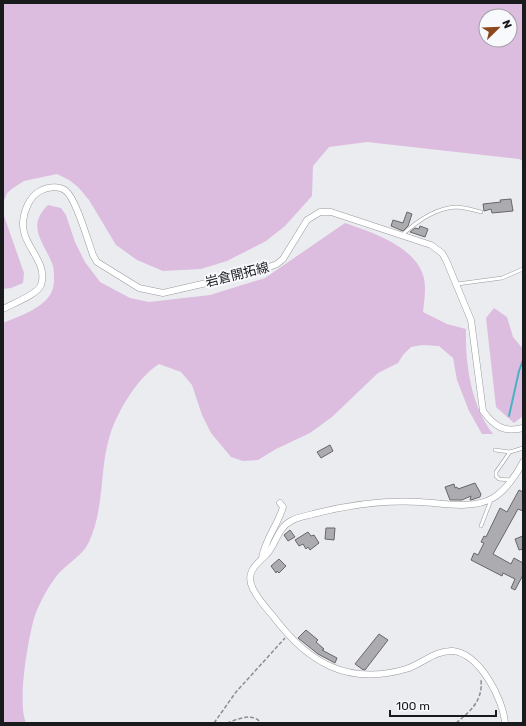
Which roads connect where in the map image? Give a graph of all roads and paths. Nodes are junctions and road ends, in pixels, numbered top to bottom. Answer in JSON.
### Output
{"nodes":[{"id":1,"x":481,"y":212,"type":"dead end"},
{"id":2,"x":402,"y":235,"type":"junction"},
{"id":3,"x":523,"y":269,"type":"edge"},
{"id":4,"x":456,"y":284,"type":"junction"},
{"id":5,"x":3,"y":309,"type":"edge"},
{"id":6,"x":523,"y":428,"type":"edge"},
{"id":7,"x":523,"y":448,"type":"edge"},
{"id":8,"x":495,"y":450,"type":"dead end"},
{"id":9,"x":510,"y":452,"type":"junction"},
{"id":10,"x":523,"y":462,"type":"edge"},
{"id":11,"x":511,"y":480,"type":"junction"},
{"id":12,"x":492,"y":499,"type":"junction"},
{"id":13,"x":280,"y":503,"type":"dead end"},
{"id":14,"x":482,"y":526,"type":"dead end"},
{"id":15,"x":262,"y":558,"type":"junction"},
{"id":16,"x":288,"y":636,"type":"junction"},
{"id":17,"x":480,"y":670,"type":"junction"},
{"id":18,"x":214,"y":723,"type":"edge"},
{"id":19,"x":227,"y":723,"type":"edge"},
{"id":20,"x":261,"y":723,"type":"edge"},
{"id":21,"x":456,"y":723,"type":"edge"},
{"id":22,"x":506,"y":723,"type":"edge"}],
"edges":[{"from":1,"to":2,"type":"lane"},
{"from":2,"to":4,"type":"street","name":"岩倉開拓線"},
{"from":2,"to":5,"type":"street","name":"岩倉開拓線"},
{"from":3,"to":4,"type":"lane"},
{"from":4,"to":6,"type":"street","name":"岩倉開拓線"},
{"from":7,"to":9,"type":"lane"},
{"from":8,"to":9,"type":"lane"},
{"from":9,"to":11,"type":"lane"},
{"from":10,"to":11,"type":"street"},
{"from":11,"to":12,"type":"street"},
{"from":12,"to":14,"type":"lane"},
{"from":12,"to":15,"type":"street"},
{"from":13,"to":15,"type":"street"},
{"from":15,"to":16,"type":"street"},
{"from":16,"to":17,"type":"street"},
{"from":16,"to":18,"type":"path"},
{"from":17,"to":21,"type":"path"},
{"from":17,"to":22,"type":"street"},
{"from":19,"to":20,"type":"path"}]}
